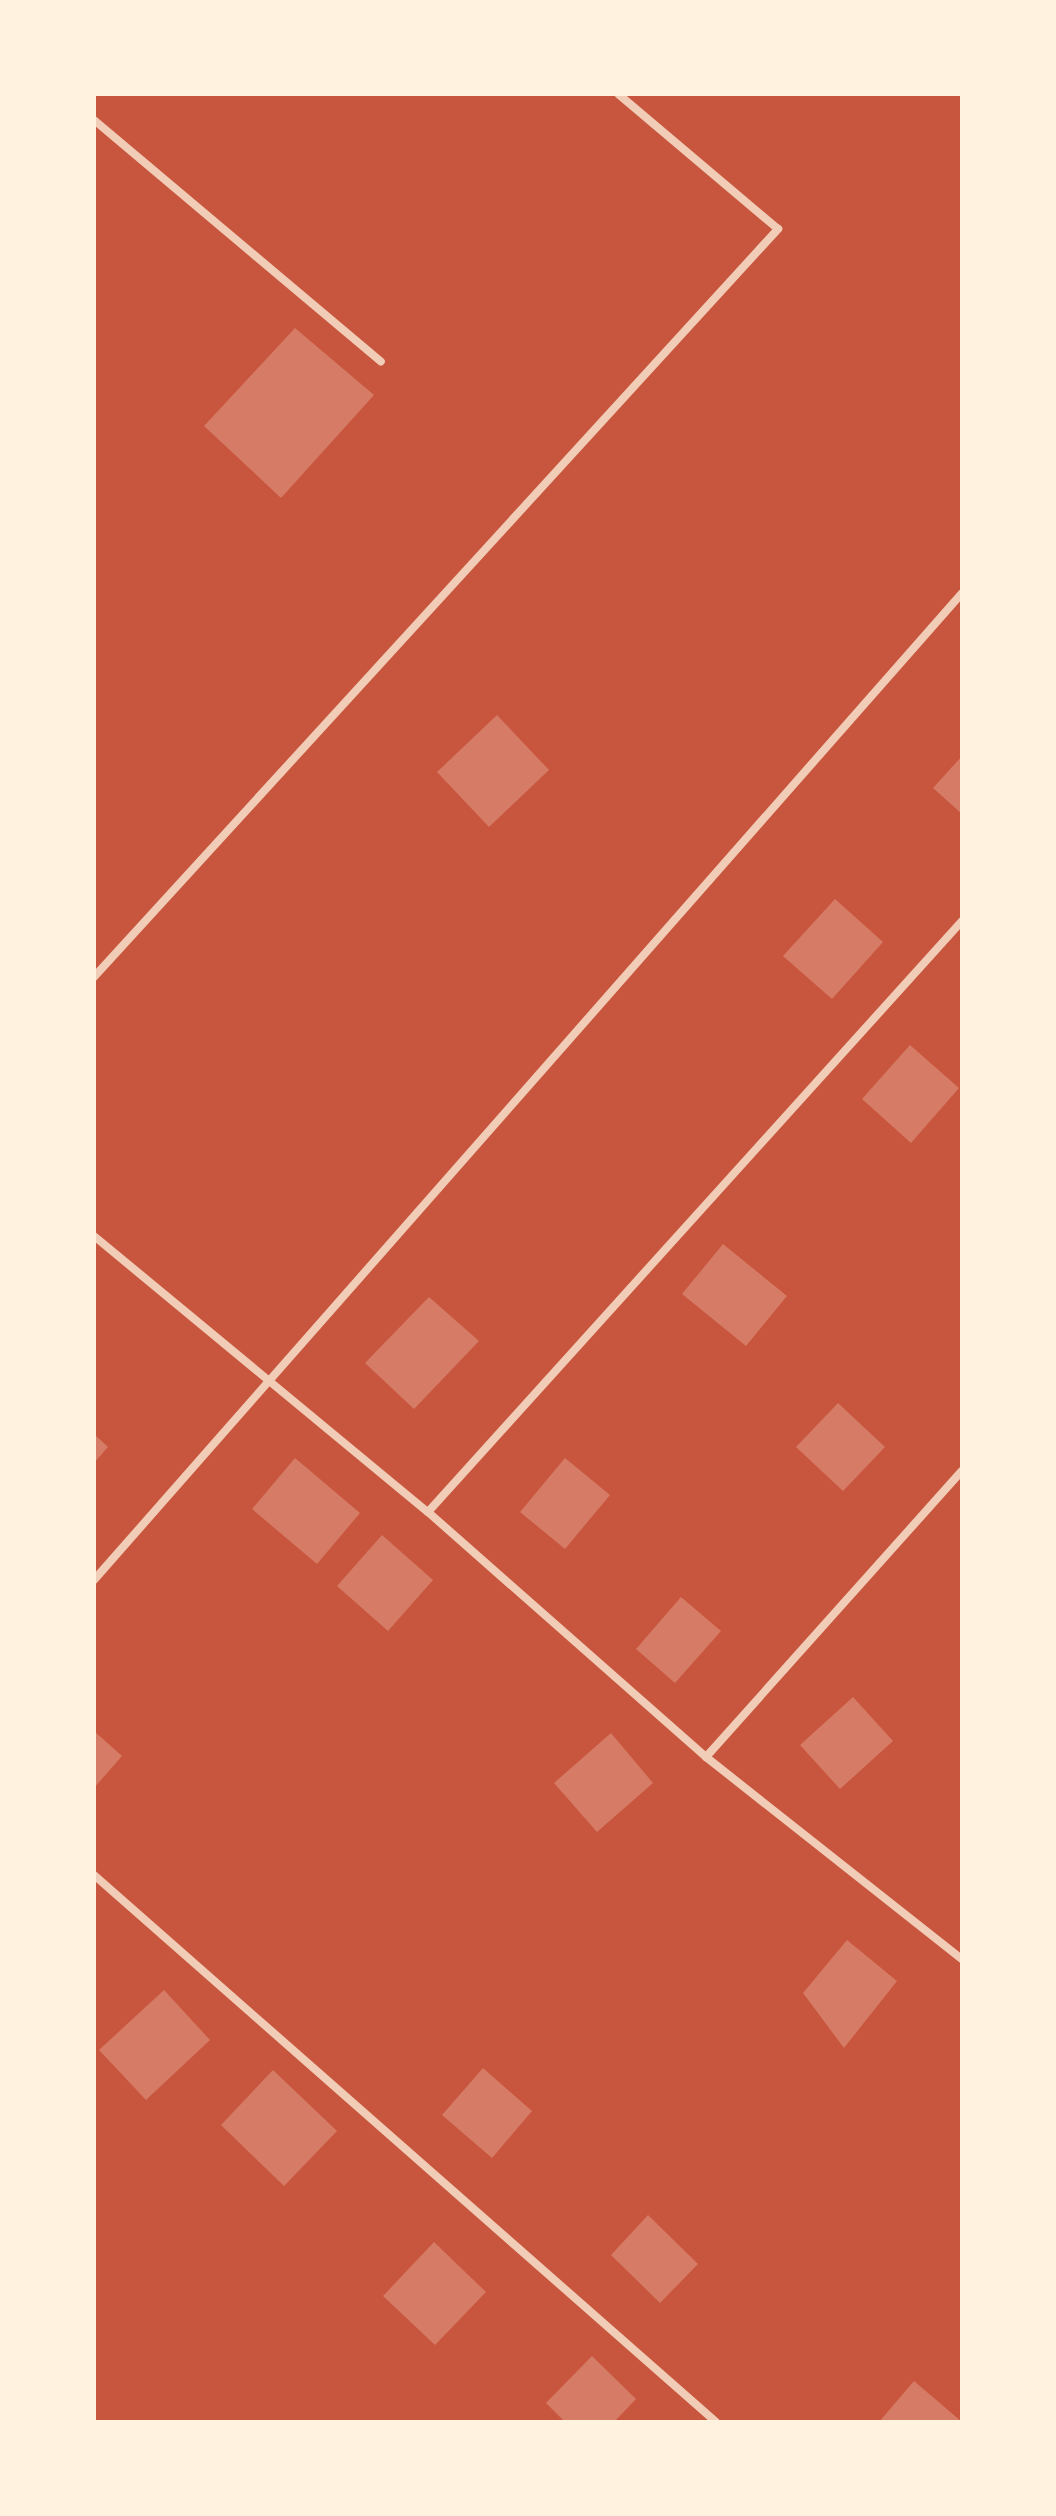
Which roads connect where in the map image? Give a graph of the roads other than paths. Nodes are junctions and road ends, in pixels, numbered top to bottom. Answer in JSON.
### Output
{"nodes":[{"id":1,"x":618,"y":94,"type":"edge"},
{"id":2,"x":94,"y":120,"type":"edge"},
{"id":3,"x":381,"y":362,"type":"dead end"},
{"id":4,"x":962,"y":593,"type":"edge"},
{"id":5,"x":962,"y":921,"type":"edge"},
{"id":6,"x":94,"y":977,"type":"edge"},
{"id":7,"x":94,"y":1236,"type":"edge"},
{"id":8,"x":265,"y":1382,"type":"junction"},
{"id":9,"x":962,"y":1471,"type":"edge"},
{"id":10,"x":428,"y":1512,"type":"junction"},
{"id":11,"x":94,"y":1580,"type":"edge"},
{"id":12,"x":706,"y":1757,"type":"junction"},
{"id":13,"x":94,"y":1875,"type":"edge"},
{"id":14,"x":962,"y":1959,"type":"edge"},
{"id":15,"x":716,"y":2422,"type":"edge"}],
"edges":[{"from":1,"to":6,"type":"street"},
{"from":2,"to":3,"type":"street"},
{"from":4,"to":8,"type":"street"},
{"from":5,"to":10,"type":"street"},
{"from":7,"to":8,"type":"street"},
{"from":8,"to":10,"type":"street"},
{"from":8,"to":11,"type":"street"},
{"from":9,"to":12,"type":"street"},
{"from":10,"to":12,"type":"street"},
{"from":12,"to":14,"type":"street"},
{"from":13,"to":15,"type":"street"}]}
